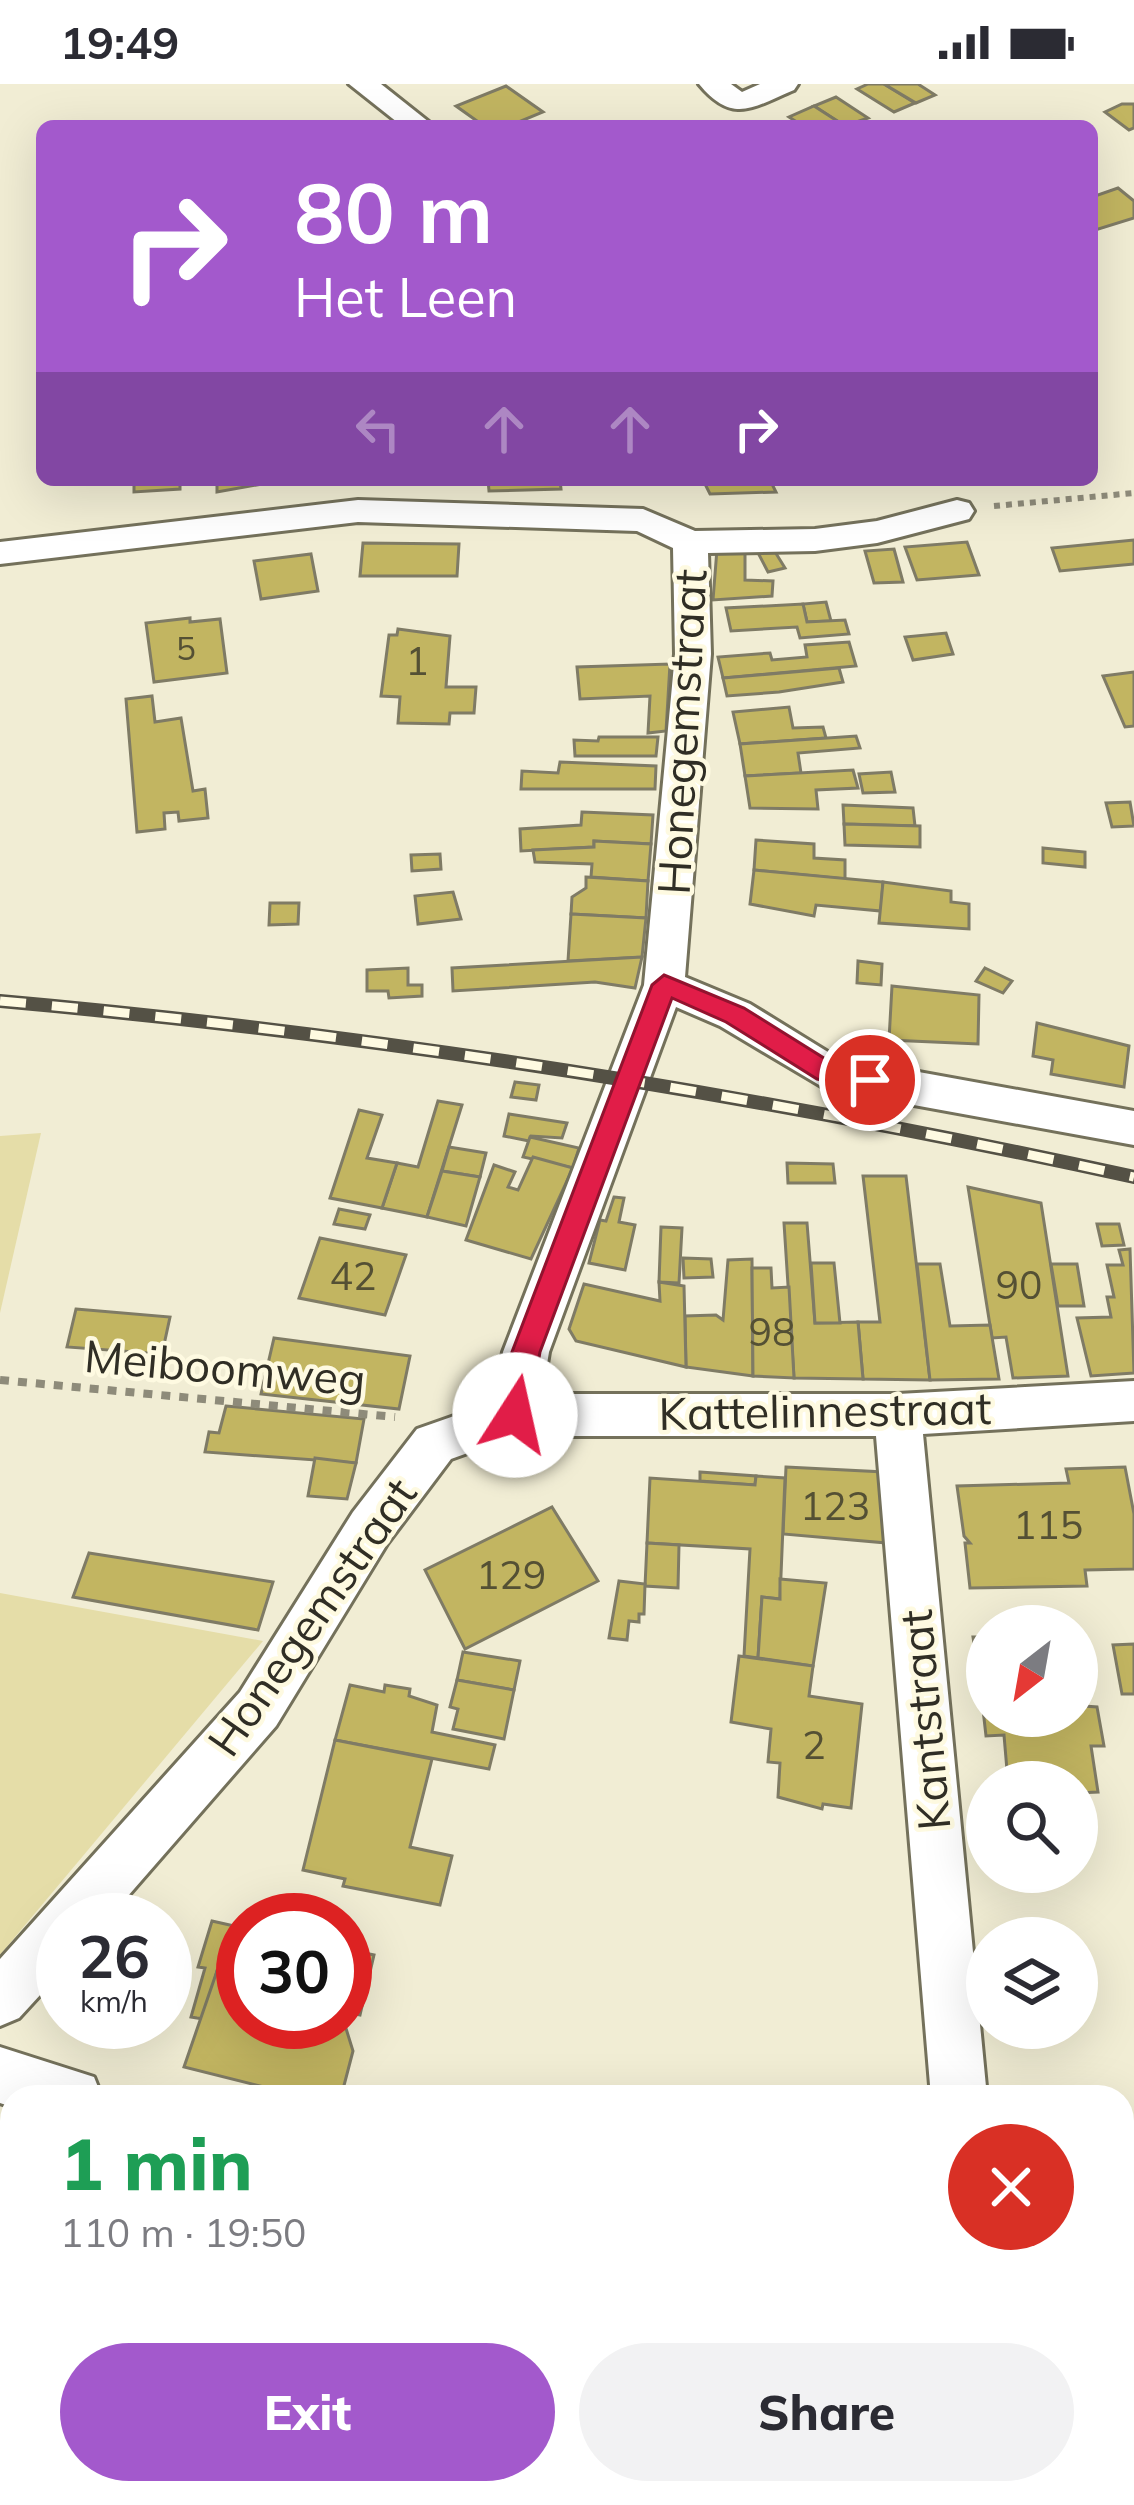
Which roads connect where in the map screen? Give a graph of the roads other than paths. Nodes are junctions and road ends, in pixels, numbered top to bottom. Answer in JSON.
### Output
{"nodes":[{"id":1,"x":363,"y":84,"type":"edge"},
{"id":2,"x":712,"y":84,"type":"edge"},
{"id":3,"x":784,"y":84,"type":"edge"},
{"id":4,"x":412,"y":120,"type":"edge"},
{"id":5,"x":641,"y":500,"type":"edge"},
{"id":6,"x":956,"y":512,"type":"road end"},
{"id":7,"x":691,"y":542,"type":"junction"},
{"id":8,"x":0,"y":553,"type":"edge"},
{"id":9,"x":664,"y":985,"type":"junction"},
{"id":10,"x":1134,"y":1128,"type":"edge"},
{"id":11,"x":1134,"y":1401,"type":"edge"},
{"id":12,"x":898,"y":1414,"type":"junction"},
{"id":13,"x":515,"y":1415,"type":"junction"},
{"id":14,"x":96,"y":1893,"type":"edge"},
{"id":15,"x":36,"y":1960,"type":"edge"},
{"id":16,"x":0,"y":1999,"type":"edge"},
{"id":17,"x":0,"y":2074,"type":"edge"},
{"id":18,"x":35,"y":2085,"type":"edge"},
{"id":19,"x":958,"y":2085,"type":"edge"}],
"edges":[{"from":1,"to":4,"type":"street"},
{"from":2,"to":3,"type":"street"},
{"from":5,"to":7,"type":"street","name":"Honegemstraat"},
{"from":5,"to":8,"type":"street"},
{"from":6,"to":7,"type":"street"},
{"from":7,"to":9,"type":"street","name":"Honegemstraat"},
{"from":9,"to":10,"type":"street"},
{"from":9,"to":13,"type":"street","name":"Honegemstraat"},
{"from":11,"to":12,"type":"street","name":"Kattelinnestraat"},
{"from":12,"to":13,"type":"street","name":"Kattelinnestraat"},
{"from":12,"to":19,"type":"street","name":"Kantstraat"},
{"from":13,"to":14,"type":"street","name":"Honegemstraat"},
{"from":15,"to":16,"type":"street"},
{"from":17,"to":18,"type":"street"}]}
